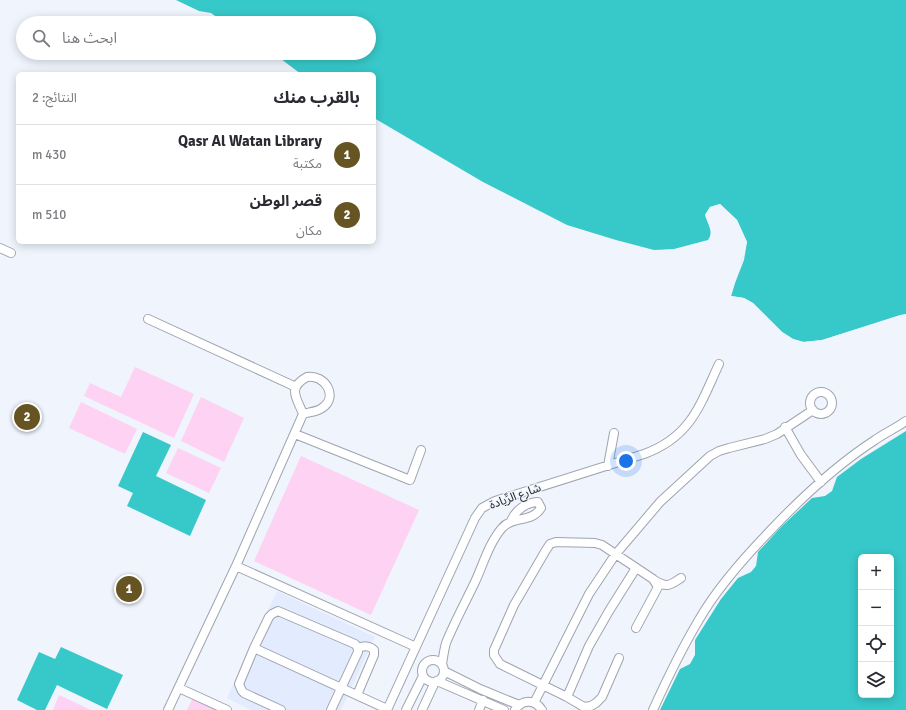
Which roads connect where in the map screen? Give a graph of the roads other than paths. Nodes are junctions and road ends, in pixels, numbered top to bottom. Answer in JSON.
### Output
{"nodes":[{"id":1,"x":0,"y":248,"type":"edge"},
{"id":2,"x":11,"y":253,"type":"dead end"},
{"id":3,"x":148,"y":319,"type":"dead end"},
{"id":4,"x":719,"y":364,"type":"dead end"},
{"id":5,"x":296,"y":386,"type":"junction"},
{"id":6,"x":813,"y":410,"type":"dead end"},
{"id":7,"x":303,"y":414,"type":"junction"},
{"id":8,"x":906,"y":422,"type":"edge"},
{"id":9,"x":785,"y":427,"type":"junction"},
{"id":10,"x":614,"y":433,"type":"dead end"},
{"id":11,"x":295,"y":434,"type":"junction"},
{"id":12,"x":421,"y":450,"type":"dead end"},
{"id":13,"x":608,"y":466,"type":"junction"},
{"id":14,"x":821,"y":482,"type":"junction"},
{"id":15,"x":511,"y":521,"type":"dead end"},
{"id":16,"x":615,"y":555,"type":"junction"},
{"id":17,"x":236,"y":566,"type":"junction"},
{"id":18,"x":636,"y":568,"type":"junction"},
{"id":19,"x":681,"y":578,"type":"dead end"},
{"id":20,"x":653,"y":579,"type":"junction"},
{"id":21,"x":636,"y":628,"type":"dead end"},
{"id":22,"x":446,"y":644,"type":"junction"},
{"id":23,"x":416,"y":647,"type":"junction"},
{"id":24,"x":254,"y":648,"type":"junction"},
{"id":25,"x":358,"y":648,"type":"junction"},
{"id":26,"x":619,"y":658,"type":"dead end"},
{"id":27,"x":433,"y":660,"type":"junction"},
{"id":28,"x":443,"y":668,"type":"junction"},
{"id":29,"x":423,"y":676,"type":"junction"},
{"id":30,"x":436,"y":682,"type":"junction"},
{"id":31,"x":543,"y":685,"type":"junction"},
{"id":32,"x":179,"y":688,"type":"junction"},
{"id":33,"x":341,"y":688,"type":"junction"},
{"id":34,"x":357,"y":695,"type":"junction"},
{"id":35,"x":567,"y":697,"type":"junction"},
{"id":36,"x":483,"y":700,"type":"junction"},
{"id":37,"x":534,"y":703,"type":"junction"},
{"id":38,"x":517,"y":708,"type":"edge"},
{"id":39,"x":168,"y":710,"type":"edge"},
{"id":40,"x":227,"y":710,"type":"edge"},
{"id":41,"x":281,"y":710,"type":"edge"},
{"id":42,"x":331,"y":710,"type":"edge"},
{"id":43,"x":387,"y":710,"type":"edge"},
{"id":44,"x":406,"y":710,"type":"edge"},
{"id":45,"x":422,"y":710,"type":"edge"},
{"id":46,"x":479,"y":710,"type":"edge"},
{"id":47,"x":504,"y":710,"type":"edge"},
{"id":48,"x":542,"y":710,"type":"edge"},
{"id":49,"x":653,"y":710,"type":"edge"}],
"edges":[{"from":1,"to":2,"type":"street"},
{"from":3,"to":5,"type":"street"},
{"from":4,"to":13,"type":"street","name":"شارع الرِّيادة"},
{"from":5,"to":7,"type":"street"},
{"from":5,"to":7,"type":"street"},
{"from":6,"to":9,"type":"street"},
{"from":7,"to":11,"type":"street"},
{"from":8,"to":14,"type":"street"},
{"from":9,"to":14,"type":"street"},
{"from":9,"to":16,"type":"street"},
{"from":10,"to":13,"type":"street"},
{"from":11,"to":12,"type":"street"},
{"from":11,"to":17,"type":"street"},
{"from":13,"to":23,"type":"street","name":"شارع الرِّيادة"},
{"from":14,"to":49,"type":"street"},
{"from":15,"to":22,"type":"street","name":"شارع الرِّيادة"},
{"from":16,"to":18,"type":"street"},
{"from":16,"to":31,"type":"street"},
{"from":16,"to":31,"type":"street"},
{"from":17,"to":23,"type":"street"},
{"from":17,"to":32,"type":"street"},
{"from":18,"to":20,"type":"street"},
{"from":18,"to":35,"type":"street"},
{"from":19,"to":20,"type":"street"},
{"from":20,"to":21,"type":"street"},
{"from":22,"to":27,"type":"street","name":"شارع الرِّيادة"},
{"from":22,"to":28,"type":"street","name":"شارع الرِّيادة"},
{"from":23,"to":43,"type":"street","name":"شارع الرِّيادة"},
{"from":24,"to":25,"type":"street"},
{"from":24,"to":33,"type":"street"},
{"from":24,"to":41,"type":"street"},
{"from":25,"to":33,"type":"street"},
{"from":25,"to":34,"type":"street"},
{"from":26,"to":35,"type":"street"},
{"from":27,"to":28,"type":"street"},
{"from":27,"to":29,"type":"street"},
{"from":28,"to":30,"type":"street"},
{"from":28,"to":38,"type":"street"},
{"from":29,"to":30,"type":"street"},
{"from":29,"to":44,"type":"street"},
{"from":30,"to":36,"type":"street"},
{"from":30,"to":45,"type":"street"},
{"from":31,"to":35,"type":"street"},
{"from":31,"to":37,"type":"street"},
{"from":32,"to":39,"type":"street"},
{"from":32,"to":40,"type":"street"},
{"from":33,"to":34,"type":"street"},
{"from":33,"to":42,"type":"street"},
{"from":34,"to":43,"type":"street"},
{"from":36,"to":46,"type":"street"},
{"from":36,"to":47,"type":"street"},
{"from":37,"to":38,"type":"street"},
{"from":37,"to":48,"type":"street"}]}
